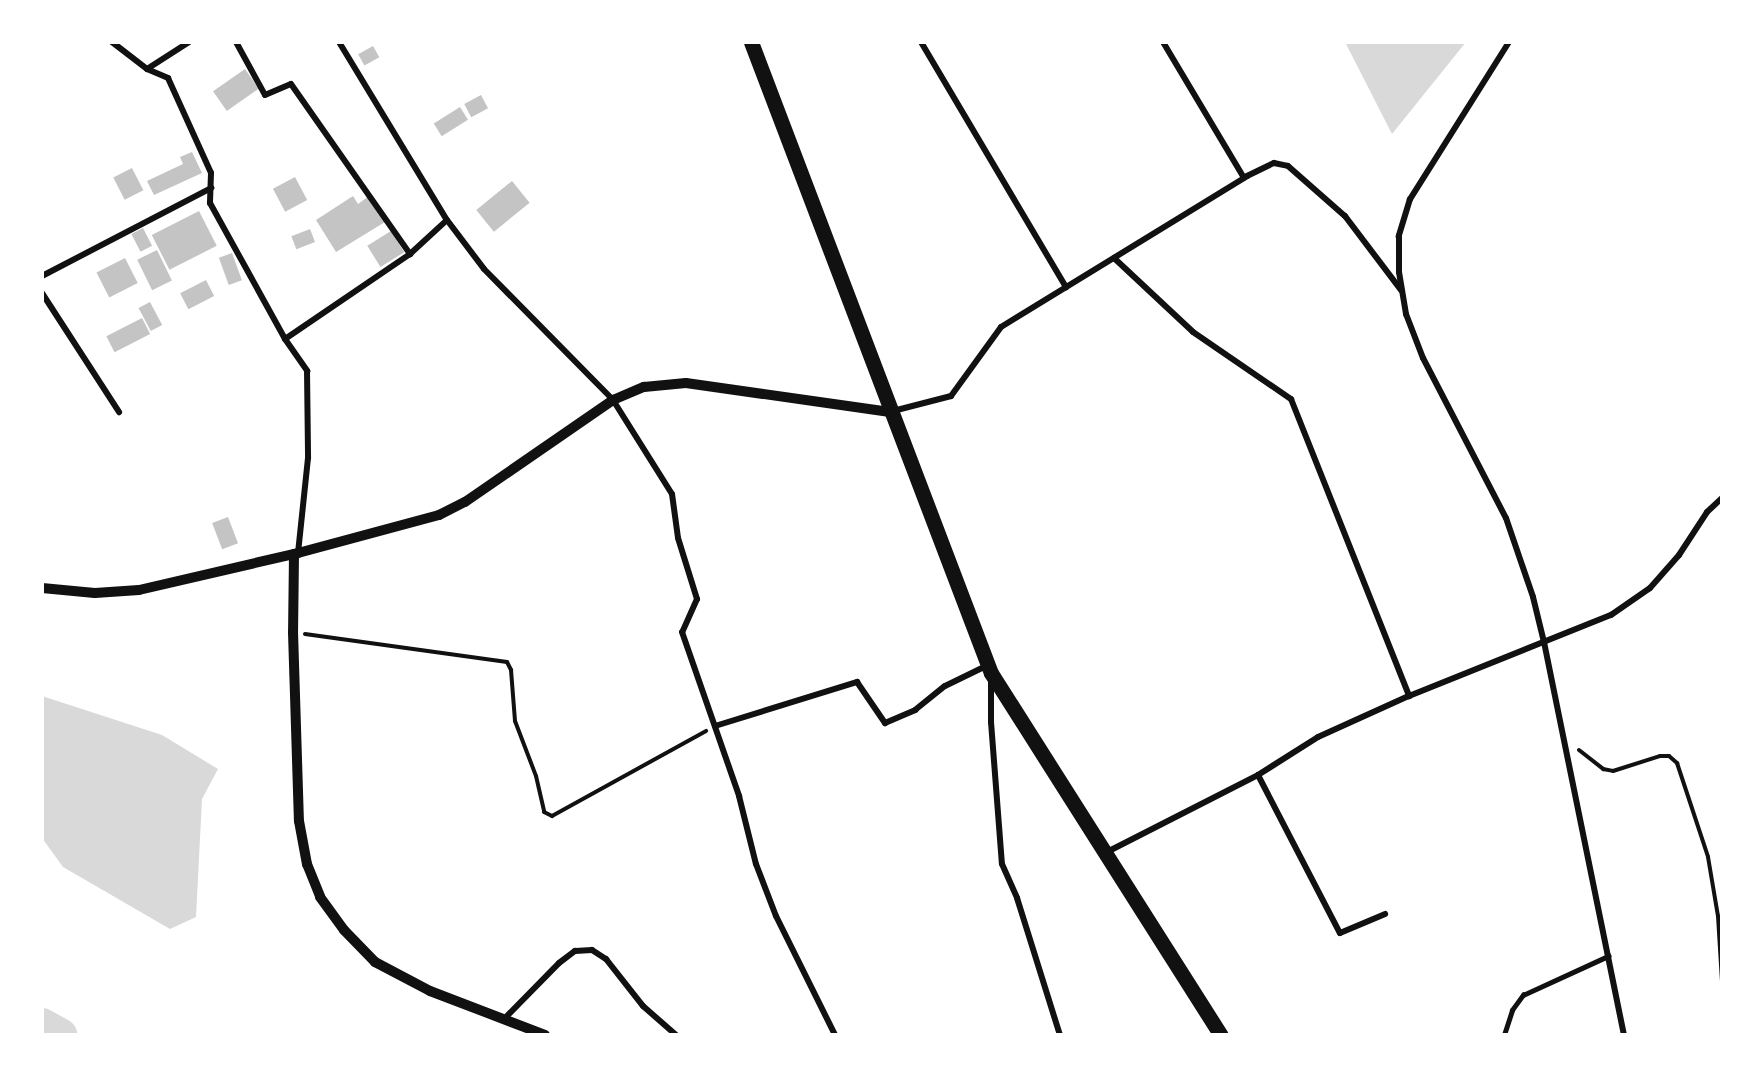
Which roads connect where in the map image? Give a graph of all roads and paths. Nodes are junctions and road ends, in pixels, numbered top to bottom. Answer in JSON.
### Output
{"nodes":[{"id":1,"x":112,"y":42,"type":"edge"},
{"id":2,"x":189,"y":42,"type":"edge"},
{"id":3,"x":236,"y":42,"type":"edge"},
{"id":4,"x":339,"y":42,"type":"edge"},
{"id":5,"x":751,"y":42,"type":"edge"},
{"id":6,"x":921,"y":42,"type":"edge"},
{"id":7,"x":1163,"y":42,"type":"edge"},
{"id":8,"x":1509,"y":42,"type":"edge"},
{"id":9,"x":147,"y":69,"type":"junction"},
{"id":10,"x":1244,"y":178,"type":"junction"},
{"id":11,"x":211,"y":188,"type":"junction"},
{"id":12,"x":447,"y":220,"type":"junction"},
{"id":13,"x":410,"y":254,"type":"junction"},
{"id":14,"x":1114,"y":258,"type":"junction"},
{"id":15,"x":42,"y":276,"type":"edge"},
{"id":16,"x":1066,"y":287,"type":"junction"},
{"id":17,"x":1402,"y":292,"type":"junction"},
{"id":18,"x":42,"y":293,"type":"edge"},
{"id":19,"x":285,"y":339,"type":"junction"},
{"id":20,"x":613,"y":400,"type":"junction"},
{"id":21,"x":119,"y":412,"type":"dead end"},
{"id":22,"x":890,"y":412,"type":"junction"},
{"id":23,"x":1722,"y":498,"type":"edge"},
{"id":24,"x":296,"y":554,"type":"junction"},
{"id":25,"x":42,"y":588,"type":"edge"},
{"id":26,"x":292,"y":632,"type":"junction"},
{"id":27,"x":1544,"y":642,"type":"junction"},
{"id":28,"x":989,"y":669,"type":"junction"},
{"id":29,"x":1408,"y":696,"type":"junction"},
{"id":30,"x":715,"y":726,"type":"junction"},
{"id":31,"x":1563,"y":735,"type":"junction"},
{"id":32,"x":1258,"y":775,"type":"junction"},
{"id":33,"x":1104,"y":854,"type":"junction"},
{"id":34,"x":1385,"y":914,"type":"dead end"},
{"id":35,"x":1608,"y":956,"type":"junction"},
{"id":36,"x":1722,"y":981,"type":"edge"},
{"id":37,"x":504,"y":1019,"type":"junction"},
{"id":38,"x":545,"y":1035,"type":"edge"},
{"id":39,"x":676,"y":1035,"type":"edge"},
{"id":40,"x":835,"y":1035,"type":"edge"},
{"id":41,"x":1060,"y":1035,"type":"edge"},
{"id":42,"x":1221,"y":1035,"type":"edge"},
{"id":43,"x":1504,"y":1035,"type":"edge"},
{"id":44,"x":1624,"y":1035,"type":"edge"}],
"edges":[{"from":1,"to":9,"type":"street"},
{"from":2,"to":9,"type":"street"},
{"from":3,"to":13,"type":"street"},
{"from":4,"to":12,"type":"street"},
{"from":5,"to":22,"type":"main road"},
{"from":6,"to":16,"type":"street"},
{"from":7,"to":10,"type":"street"},
{"from":8,"to":17,"type":"street"},
{"from":9,"to":11,"type":"street"},
{"from":10,"to":14,"type":"street"},
{"from":10,"to":17,"type":"street"},
{"from":11,"to":15,"type":"street"},
{"from":11,"to":19,"type":"street"},
{"from":12,"to":13,"type":"street"},
{"from":12,"to":20,"type":"street"},
{"from":13,"to":19,"type":"street"},
{"from":14,"to":16,"type":"street"},
{"from":14,"to":29,"type":"street"},
{"from":16,"to":22,"type":"street"},
{"from":17,"to":27,"type":"street"},
{"from":18,"to":21,"type":"street"},
{"from":19,"to":24,"type":"street"},
{"from":20,"to":22,"type":"street"},
{"from":20,"to":24,"type":"street"},
{"from":20,"to":30,"type":"street"},
{"from":22,"to":28,"type":"main road"},
{"from":23,"to":27,"type":"street"},
{"from":24,"to":25,"type":"street"},
{"from":24,"to":26,"type":"street"},
{"from":26,"to":30,"type":"path"},
{"from":26,"to":37,"type":"street"},
{"from":27,"to":29,"type":"street"},
{"from":27,"to":31,"type":"street"},
{"from":28,"to":30,"type":"street"},
{"from":28,"to":33,"type":"main road"},
{"from":28,"to":41,"type":"street"},
{"from":29,"to":32,"type":"street"},
{"from":30,"to":40,"type":"street"},
{"from":31,"to":35,"type":"street"},
{"from":31,"to":36,"type":"path"},
{"from":32,"to":33,"type":"street"},
{"from":32,"to":34,"type":"street"},
{"from":33,"to":42,"type":"main road"},
{"from":35,"to":43,"type":"lane"},
{"from":35,"to":44,"type":"street"},
{"from":37,"to":38,"type":"street"},
{"from":37,"to":39,"type":"street"}]}
